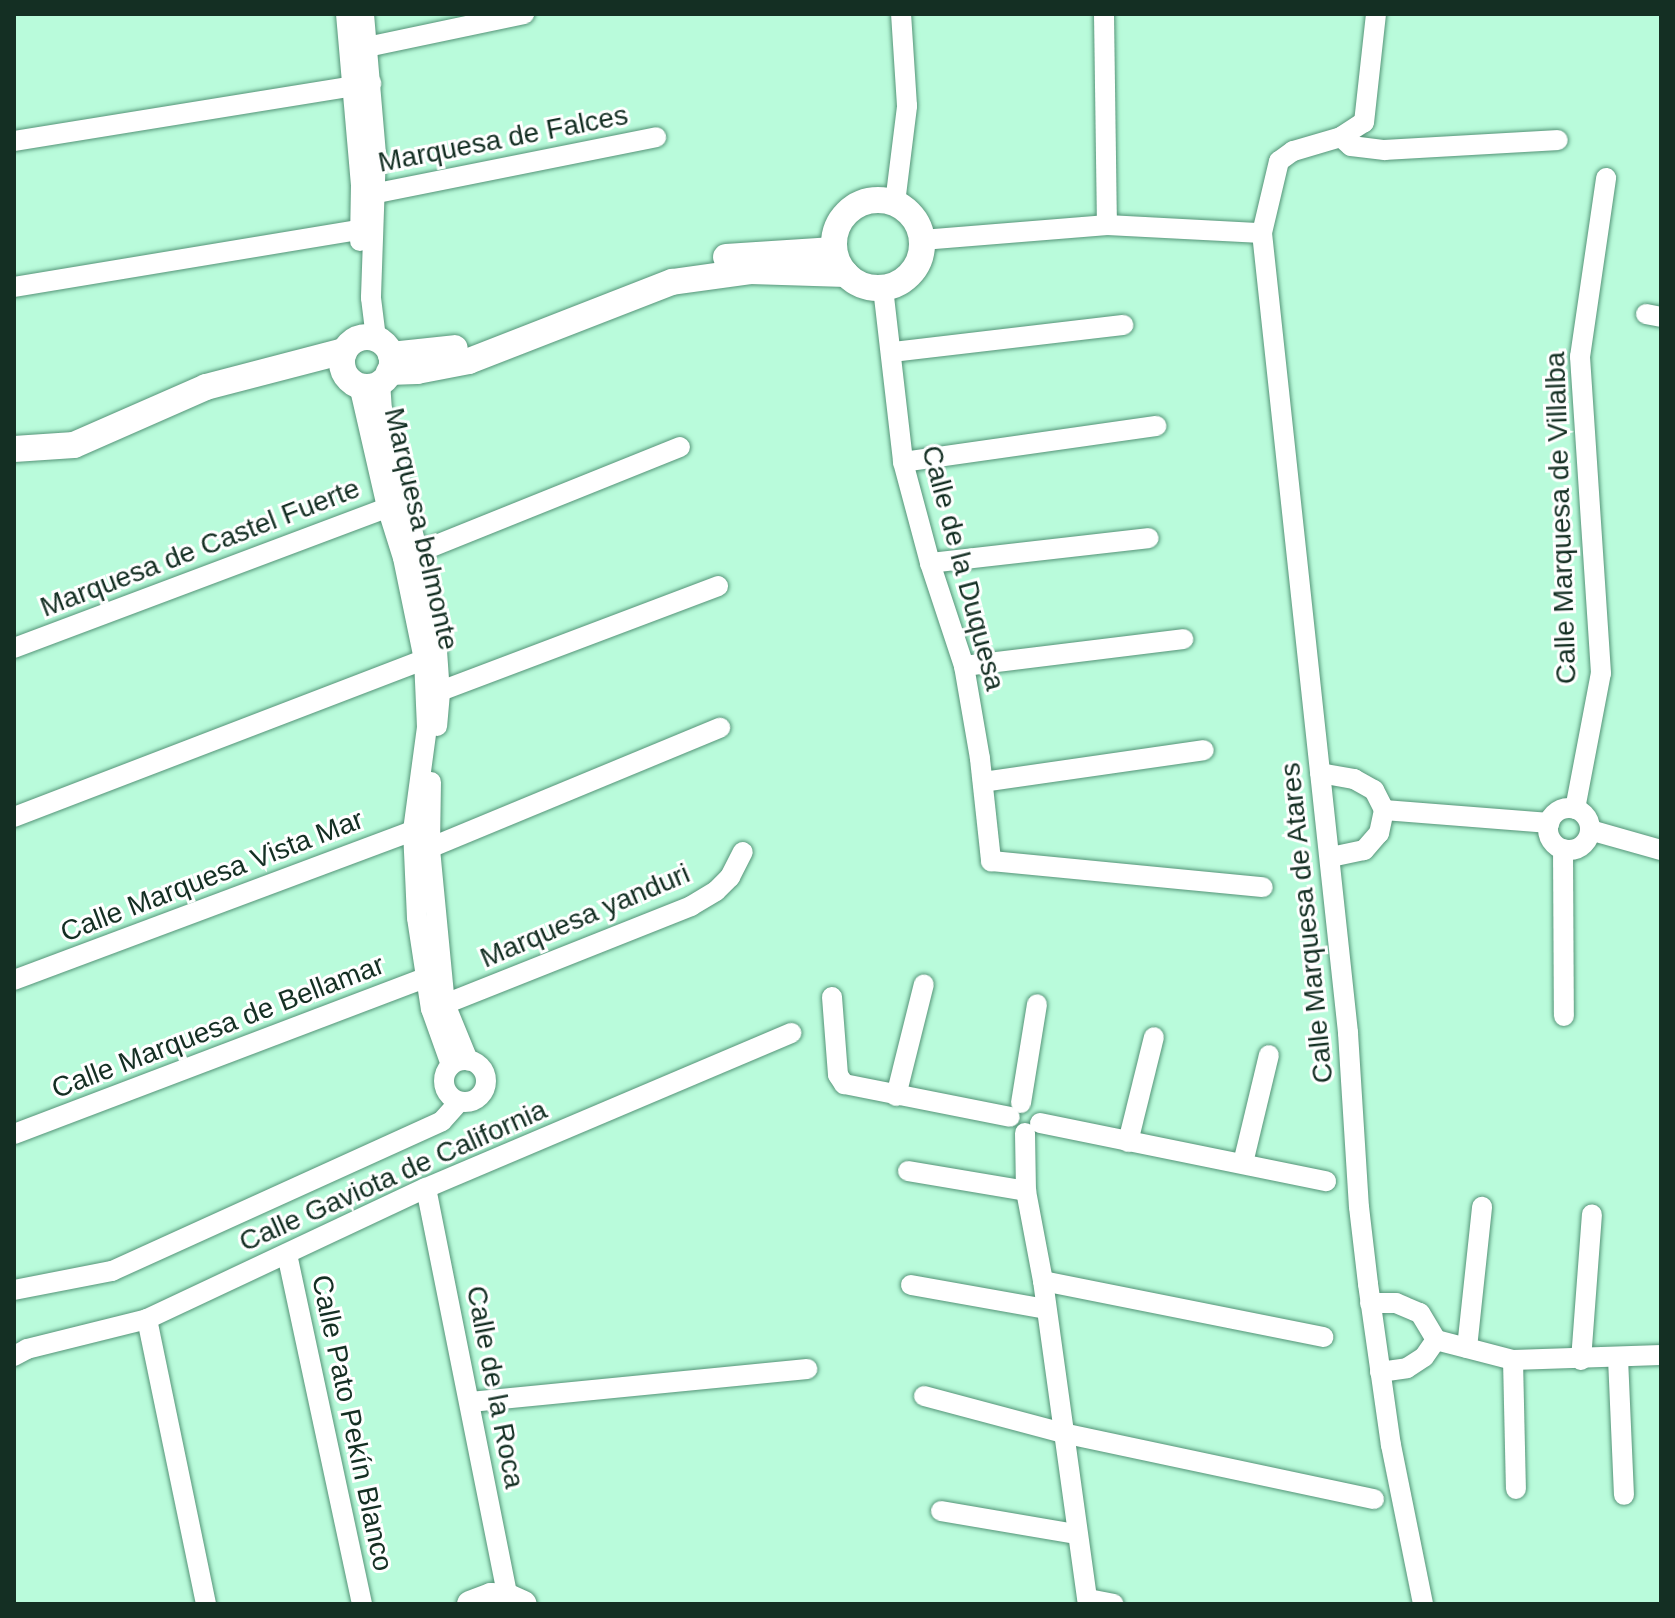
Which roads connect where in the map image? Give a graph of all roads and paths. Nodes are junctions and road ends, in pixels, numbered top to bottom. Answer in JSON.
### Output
{"nodes":[{"id":1,"x":346,"y":14,"type":"edge"},
{"id":2,"x":364,"y":14,"type":"edge"},
{"id":3,"x":524,"y":14,"type":"edge"},
{"id":4,"x":901,"y":14,"type":"edge"},
{"id":5,"x":1104,"y":14,"type":"edge"},
{"id":6,"x":1376,"y":14,"type":"edge"},
{"id":7,"x":358,"y":49,"type":"junction"},
{"id":8,"x":362,"y":84,"type":"junction"},
{"id":9,"x":656,"y":137,"type":"dead end"},
{"id":10,"x":1341,"y":137,"type":"junction"},
{"id":11,"x":1558,"y":140,"type":"dead end"},
{"id":12,"x":14,"y":141,"type":"edge"},
{"id":13,"x":1606,"y":178,"type":"dead end"},
{"id":14,"x":368,"y":195,"type":"junction"},
{"id":15,"x":895,"y":203,"type":"junction"},
{"id":16,"x":1107,"y":225,"type":"junction"},
{"id":17,"x":359,"y":230,"type":"junction"},
{"id":18,"x":1262,"y":233,"type":"junction"},
{"id":19,"x":922,"y":240,"type":"junction"},
{"id":20,"x":834,"y":250,"type":"junction"},
{"id":21,"x":846,"y":274,"type":"junction"},
{"id":22,"x":14,"y":287,"type":"edge"},
{"id":23,"x":883,"y":288,"type":"junction"},
{"id":24,"x":1123,"y":325,"type":"dead end"},
{"id":25,"x":893,"y":352,"type":"junction"},
{"id":26,"x":368,"y":361,"type":"junction"},
{"id":27,"x":1156,"y":426,"type":"dead end"},
{"id":28,"x":680,"y":447,"type":"dead end"},
{"id":29,"x":14,"y":449,"type":"edge"},
{"id":30,"x":903,"y":462,"type":"junction"},
{"id":31,"x":14,"y":463,"type":"edge"},
{"id":32,"x":396,"y":504,"type":"junction"},
{"id":33,"x":1149,"y":538,"type":"dead end"},
{"id":34,"x":411,"y":555,"type":"junction"},
{"id":35,"x":930,"y":563,"type":"junction"},
{"id":36,"x":718,"y":586,"type":"dead end"},
{"id":37,"x":1183,"y":639,"type":"dead end"},
{"id":38,"x":14,"y":648,"type":"edge"},
{"id":39,"x":430,"y":657,"type":"junction"},
{"id":40,"x":964,"y":666,"type":"junction"},
{"id":41,"x":433,"y":695,"type":"junction"},
{"id":42,"x":720,"y":728,"type":"dead end"},
{"id":43,"x":1204,"y":750,"type":"dead end"},
{"id":44,"x":1320,"y":773,"type":"junction"},
{"id":45,"x":983,"y":782,"type":"junction"},
{"id":46,"x":1575,"y":809,"type":"junction"},
{"id":47,"x":1384,"y":810,"type":"junction"},
{"id":48,"x":14,"y":817,"type":"edge"},
{"id":49,"x":1549,"y":823,"type":"junction"},
{"id":50,"x":422,"y":828,"type":"junction"},
{"id":51,"x":1590,"y":830,"type":"junction"},
{"id":52,"x":1563,"y":849,"type":"junction"},
{"id":53,"x":1661,"y":850,"type":"edge"},
{"id":54,"x":422,"y":852,"type":"junction"},
{"id":55,"x":743,"y":852,"type":"dead end"},
{"id":56,"x":1330,"y":857,"type":"junction"},
{"id":57,"x":1263,"y":887,"type":"dead end"},
{"id":58,"x":434,"y":974,"type":"junction"},
{"id":59,"x":14,"y":980,"type":"edge"},
{"id":60,"x":924,"y":984,"type":"dead end"},
{"id":61,"x":832,"y":997,"type":"dead end"},
{"id":62,"x":1037,"y":1004,"type":"dead end"},
{"id":63,"x":438,"y":1006,"type":"junction"},
{"id":64,"x":1564,"y":1016,"type":"dead end"},
{"id":65,"x":791,"y":1033,"type":"dead end"},
{"id":66,"x":1154,"y":1037,"type":"dead end"},
{"id":67,"x":1269,"y":1055,"type":"dead end"},
{"id":68,"x":460,"y":1063,"type":"junction"},
{"id":69,"x":896,"y":1096,"type":"junction"},
{"id":70,"x":459,"y":1102,"type":"junction"},
{"id":71,"x":1016,"y":1110,"type":"junction"},
{"id":72,"x":1032,"y":1128,"type":"junction"},
{"id":73,"x":14,"y":1134,"type":"edge"},
{"id":74,"x":1128,"y":1142,"type":"junction"},
{"id":75,"x":1243,"y":1163,"type":"junction"},
{"id":76,"x":908,"y":1171,"type":"dead end"},
{"id":77,"x":1326,"y":1181,"type":"dead end"},
{"id":78,"x":426,"y":1188,"type":"junction"},
{"id":79,"x":1026,"y":1191,"type":"junction"},
{"id":80,"x":1482,"y":1207,"type":"dead end"},
{"id":81,"x":1592,"y":1214,"type":"dead end"},
{"id":82,"x":287,"y":1254,"type":"junction"},
{"id":83,"x":1043,"y":1281,"type":"junction"},
{"id":84,"x":911,"y":1285,"type":"dead end"},
{"id":85,"x":14,"y":1290,"type":"edge"},
{"id":86,"x":1370,"y":1303,"type":"junction"},
{"id":87,"x":1046,"y":1309,"type":"junction"},
{"id":88,"x":147,"y":1319,"type":"junction"},
{"id":89,"x":1323,"y":1337,"type":"dead end"},
{"id":90,"x":1436,"y":1340,"type":"junction"},
{"id":91,"x":1467,"y":1348,"type":"junction"},
{"id":92,"x":1661,"y":1355,"type":"edge"},
{"id":93,"x":14,"y":1356,"type":"edge"},
{"id":94,"x":1618,"y":1358,"type":"junction"},
{"id":95,"x":1513,"y":1360,"type":"junction"},
{"id":96,"x":1581,"y":1360,"type":"junction"},
{"id":97,"x":807,"y":1369,"type":"dead end"},
{"id":98,"x":1380,"y":1372,"type":"junction"},
{"id":99,"x":924,"y":1396,"type":"dead end"},
{"id":100,"x":470,"y":1402,"type":"junction"},
{"id":101,"x":1063,"y":1433,"type":"junction"},
{"id":102,"x":1516,"y":1489,"type":"dead end"},
{"id":103,"x":1624,"y":1495,"type":"dead end"},
{"id":104,"x":1374,"y":1499,"type":"dead end"},
{"id":105,"x":941,"y":1511,"type":"dead end"},
{"id":106,"x":1076,"y":1534,"type":"junction"},
{"id":107,"x":516,"y":1600,"type":"edge"},
{"id":108,"x":1088,"y":1601,"type":"edge"},
{"id":109,"x":206,"y":1604,"type":"edge"},
{"id":110,"x":362,"y":1604,"type":"edge"},
{"id":111,"x":470,"y":1604,"type":"edge"},
{"id":112,"x":1114,"y":1604,"type":"edge"},
{"id":113,"x":1423,"y":1604,"type":"edge"}],
"edges":[{"from":1,"to":7,"type":"street","name":"Marquesa belmonte"},
{"from":2,"to":7,"type":"street","name":"Marquesa belmonte"},
{"from":3,"to":7,"type":"street"},
{"from":4,"to":15,"type":"street"},
{"from":5,"to":16,"type":"street"},
{"from":6,"to":10,"type":"street"},
{"from":7,"to":8,"type":"street","name":"Marquesa belmonte"},
{"from":8,"to":12,"type":"street"},
{"from":8,"to":14,"type":"street","name":"Marquesa belmonte"},
{"from":9,"to":14,"type":"street","name":"Marquesa de Falces"},
{"from":10,"to":11,"type":"street"},
{"from":10,"to":18,"type":"street","name":"Calle Marquesa de Atares"},
{"from":13,"to":46,"type":"street","name":"Calle Marquesa de Villalba"},
{"from":14,"to":17,"type":"street","name":"Marquesa belmonte"},
{"from":14,"to":26,"type":"street","name":"Marquesa belmonte"},
{"from":15,"to":19,"type":"street"},
{"from":15,"to":20,"type":"street"},
{"from":16,"to":18,"type":"street"},
{"from":16,"to":19,"type":"street"},
{"from":17,"to":22,"type":"street"},
{"from":17,"to":26,"type":"street","name":"Marquesa belmonte"},
{"from":18,"to":44,"type":"street","name":"Calle Marquesa de Atares"},
{"from":19,"to":23,"type":"street"},
{"from":20,"to":21,"type":"street"},
{"from":20,"to":26,"type":"street"},
{"from":21,"to":23,"type":"street"},
{"from":21,"to":26,"type":"street"},
{"from":23,"to":25,"type":"street","name":"Calle de la Duquesa"},
{"from":24,"to":25,"type":"street"},
{"from":25,"to":30,"type":"street","name":"Calle de la Duquesa"},
{"from":26,"to":29,"type":"street"},
{"from":26,"to":31,"type":"street"},
{"from":26,"to":32,"type":"street","name":"Marquesa belmonte"},
{"from":27,"to":30,"type":"street"},
{"from":28,"to":34,"type":"street"},
{"from":30,"to":35,"type":"street","name":"Calle de la Duquesa"},
{"from":32,"to":34,"type":"street","name":"Marquesa belmonte"},
{"from":32,"to":38,"type":"street","name":"Marquesa de Castel Fuerte"},
{"from":33,"to":35,"type":"street"},
{"from":34,"to":39,"type":"street","name":"Marquesa belmonte"},
{"from":35,"to":40,"type":"street","name":"Calle de la Duquesa"},
{"from":36,"to":41,"type":"street"},
{"from":37,"to":40,"type":"street"},
{"from":39,"to":41,"type":"street","name":"Marquesa belmonte"},
{"from":39,"to":48,"type":"street"},
{"from":40,"to":45,"type":"street","name":"Calle de la Duquesa"},
{"from":41,"to":50,"type":"street","name":"Marquesa belmonte"},
{"from":42,"to":54,"type":"street"},
{"from":43,"to":45,"type":"street"},
{"from":44,"to":47,"type":"street"},
{"from":44,"to":56,"type":"street","name":"Calle Marquesa de Atares"},
{"from":45,"to":57,"type":"street","name":"Calle de la Duquesa"},
{"from":46,"to":49,"type":"street"},
{"from":46,"to":51,"type":"street"},
{"from":47,"to":49,"type":"street"},
{"from":47,"to":56,"type":"street"},
{"from":49,"to":52,"type":"street"},
{"from":50,"to":54,"type":"street","name":"Marquesa belmonte"},
{"from":50,"to":59,"type":"street","name":"Calle Marquesa Vista Mar"},
{"from":51,"to":52,"type":"street"},
{"from":51,"to":53,"type":"street"},
{"from":52,"to":64,"type":"street"},
{"from":54,"to":58,"type":"street","name":"Marquesa belmonte"},
{"from":55,"to":63,"type":"street","name":"Marquesa yanduri"},
{"from":56,"to":86,"type":"street","name":"Calle Marquesa de Atares"},
{"from":58,"to":63,"type":"street","name":"Marquesa belmonte"},
{"from":58,"to":73,"type":"street","name":"Calle Marquesa de Bellamar"},
{"from":60,"to":69,"type":"street"},
{"from":61,"to":69,"type":"street"},
{"from":62,"to":71,"type":"street"},
{"from":63,"to":68,"type":"street","name":"Marquesa belmonte"},
{"from":65,"to":78,"type":"street","name":"Calle Gaviota de California"},
{"from":66,"to":74,"type":"street"},
{"from":67,"to":75,"type":"street"},
{"from":68,"to":70,"type":"street"},
{"from":68,"to":70,"type":"street"},
{"from":69,"to":71,"type":"street"},
{"from":70,"to":85,"type":"street","name":"Calle Gaviota de California"},
{"from":71,"to":72,"type":"street"},
{"from":71,"to":72,"type":"street"},
{"from":72,"to":74,"type":"street"},
{"from":72,"to":79,"type":"street"},
{"from":74,"to":75,"type":"street"},
{"from":75,"to":77,"type":"street"},
{"from":76,"to":79,"type":"street"},
{"from":78,"to":82,"type":"street","name":"Calle Gaviota de California"},
{"from":78,"to":100,"type":"street","name":"Calle de la Roca"},
{"from":79,"to":83,"type":"street"},
{"from":80,"to":91,"type":"street"},
{"from":81,"to":96,"type":"street"},
{"from":82,"to":88,"type":"street","name":"Calle Gaviota de California"},
{"from":82,"to":110,"type":"street","name":"Calle Pato Pekín Blanco"},
{"from":83,"to":87,"type":"street"},
{"from":83,"to":89,"type":"street"},
{"from":84,"to":87,"type":"street"},
{"from":86,"to":90,"type":"street"},
{"from":86,"to":98,"type":"street","name":"Calle Marquesa de Atares"},
{"from":87,"to":101,"type":"street"},
{"from":88,"to":93,"type":"street","name":"Calle Gaviota de California"},
{"from":88,"to":109,"type":"street"},
{"from":90,"to":91,"type":"street"},
{"from":90,"to":98,"type":"street"},
{"from":91,"to":95,"type":"street"},
{"from":92,"to":94,"type":"street"},
{"from":94,"to":96,"type":"street"},
{"from":94,"to":103,"type":"street"},
{"from":95,"to":96,"type":"street"},
{"from":95,"to":102,"type":"street"},
{"from":97,"to":100,"type":"street"},
{"from":98,"to":113,"type":"street","name":"Calle Marquesa de Atares"},
{"from":99,"to":101,"type":"street"},
{"from":100,"to":107,"type":"street","name":"Calle de la Roca"},
{"from":101,"to":104,"type":"street"},
{"from":101,"to":106,"type":"street"},
{"from":105,"to":106,"type":"street"},
{"from":106,"to":108,"type":"street"},
{"from":107,"to":111,"type":"street"},
{"from":108,"to":112,"type":"street"}]}
